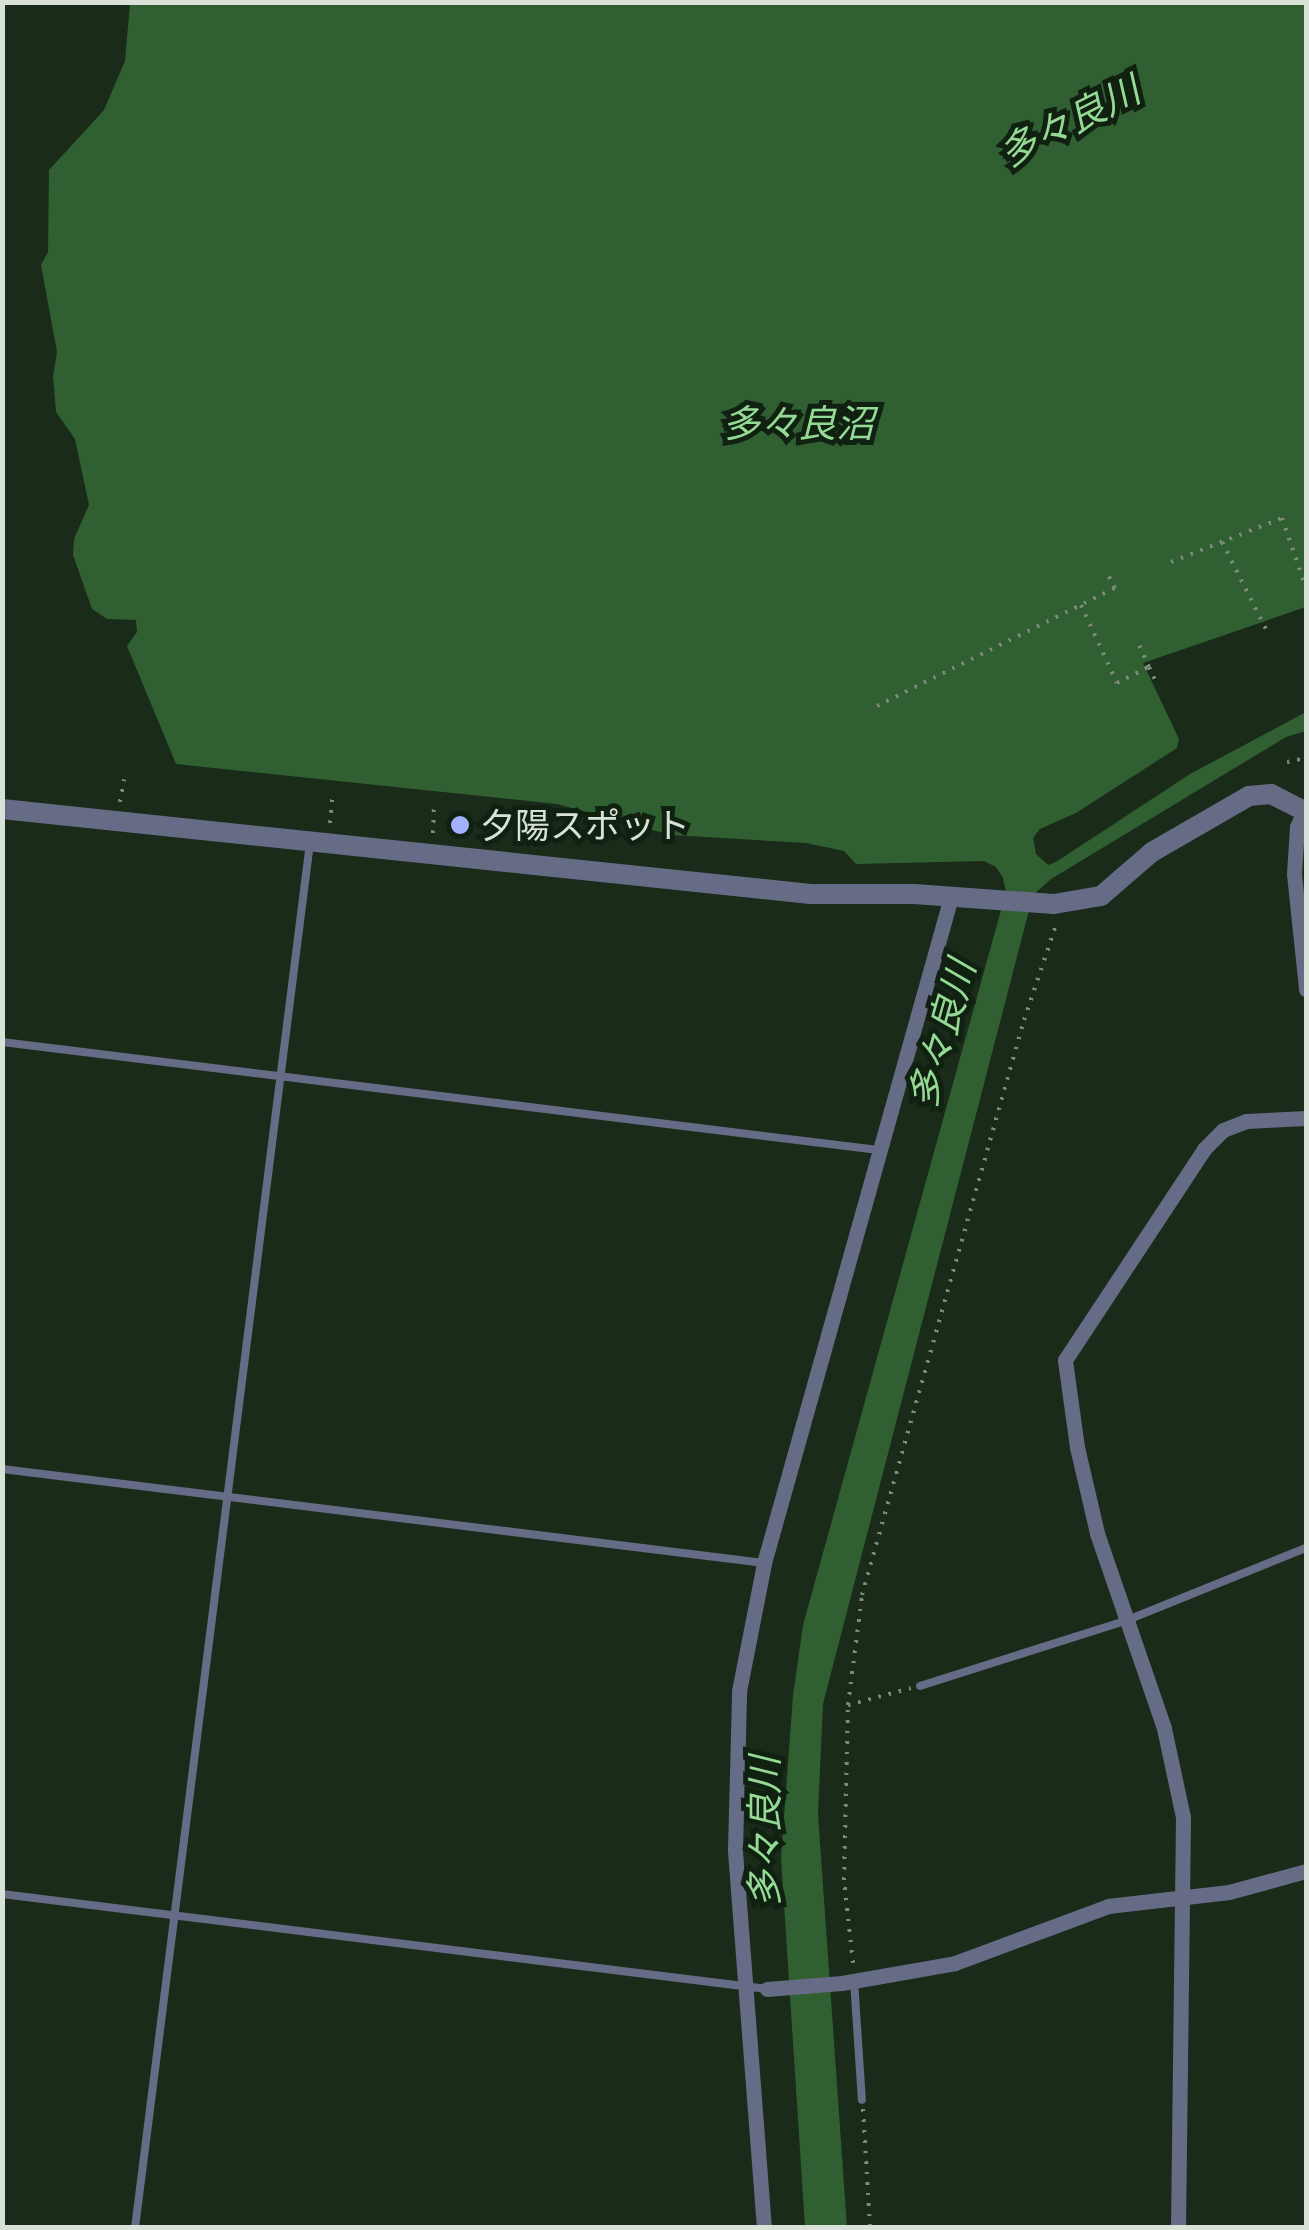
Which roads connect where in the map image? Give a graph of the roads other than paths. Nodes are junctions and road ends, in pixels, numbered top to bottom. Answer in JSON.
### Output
{"nodes":[{"id":1,"x":2,"y":809,"type":"edge"},
{"id":2,"x":1306,"y":812,"type":"edge"},
{"id":3,"x":310,"y":842,"type":"junction"},
{"id":4,"x":951,"y":898,"type":"junction"},
{"id":5,"x":1306,"y":989,"type":"edge"},
{"id":6,"x":2,"y":1042,"type":"edge"},
{"id":7,"x":278,"y":1077,"type":"junction"},
{"id":8,"x":1306,"y":1118,"type":"edge"},
{"id":9,"x":878,"y":1150,"type":"junction"},
{"id":10,"x":2,"y":1469,"type":"edge"},
{"id":11,"x":227,"y":1496,"type":"junction"},
{"id":12,"x":1306,"y":1548,"type":"edge"},
{"id":13,"x":764,"y":1564,"type":"junction"},
{"id":14,"x":1126,"y":1621,"type":"junction"},
{"id":15,"x":920,"y":1686,"type":"road end"},
{"id":16,"x":1306,"y":1872,"type":"edge"},
{"id":17,"x":2,"y":1894,"type":"edge"},
{"id":18,"x":1181,"y":1896,"type":"junction"},
{"id":19,"x":176,"y":1915,"type":"junction"},
{"id":20,"x":848,"y":1982,"type":"junction"},
{"id":21,"x":747,"y":1988,"type":"junction"},
{"id":22,"x":767,"y":1989,"type":"joint"},
{"id":23,"x":862,"y":2100,"type":"road end"},
{"id":24,"x":136,"y":2228,"type":"edge"},
{"id":25,"x":764,"y":2228,"type":"edge"},
{"id":26,"x":1178,"y":2228,"type":"edge"}],
"edges":[{"from":1,"to":3,"type":"street"},
{"from":2,"to":4,"type":"street"},
{"from":2,"to":5,"type":"street"},
{"from":3,"to":4,"type":"street"},
{"from":3,"to":7,"type":"lane"},
{"from":4,"to":9,"type":"street"},
{"from":6,"to":7,"type":"lane"},
{"from":7,"to":9,"type":"lane"},
{"from":7,"to":11,"type":"lane"},
{"from":8,"to":14,"type":"street"},
{"from":9,"to":13,"type":"street"},
{"from":10,"to":11,"type":"lane"},
{"from":11,"to":13,"type":"lane"},
{"from":11,"to":19,"type":"lane"},
{"from":12,"to":14,"type":"lane"},
{"from":13,"to":21,"type":"street"},
{"from":14,"to":15,"type":"lane"},
{"from":14,"to":18,"type":"street"},
{"from":16,"to":18,"type":"street"},
{"from":17,"to":19,"type":"lane"},
{"from":18,"to":20,"type":"street"},
{"from":18,"to":26,"type":"street"},
{"from":19,"to":21,"type":"lane"},
{"from":19,"to":24,"type":"lane"},
{"from":20,"to":22,"type":"street"},
{"from":20,"to":23,"type":"lane"},
{"from":21,"to":22,"type":"lane"},
{"from":21,"to":25,"type":"street"}]}
